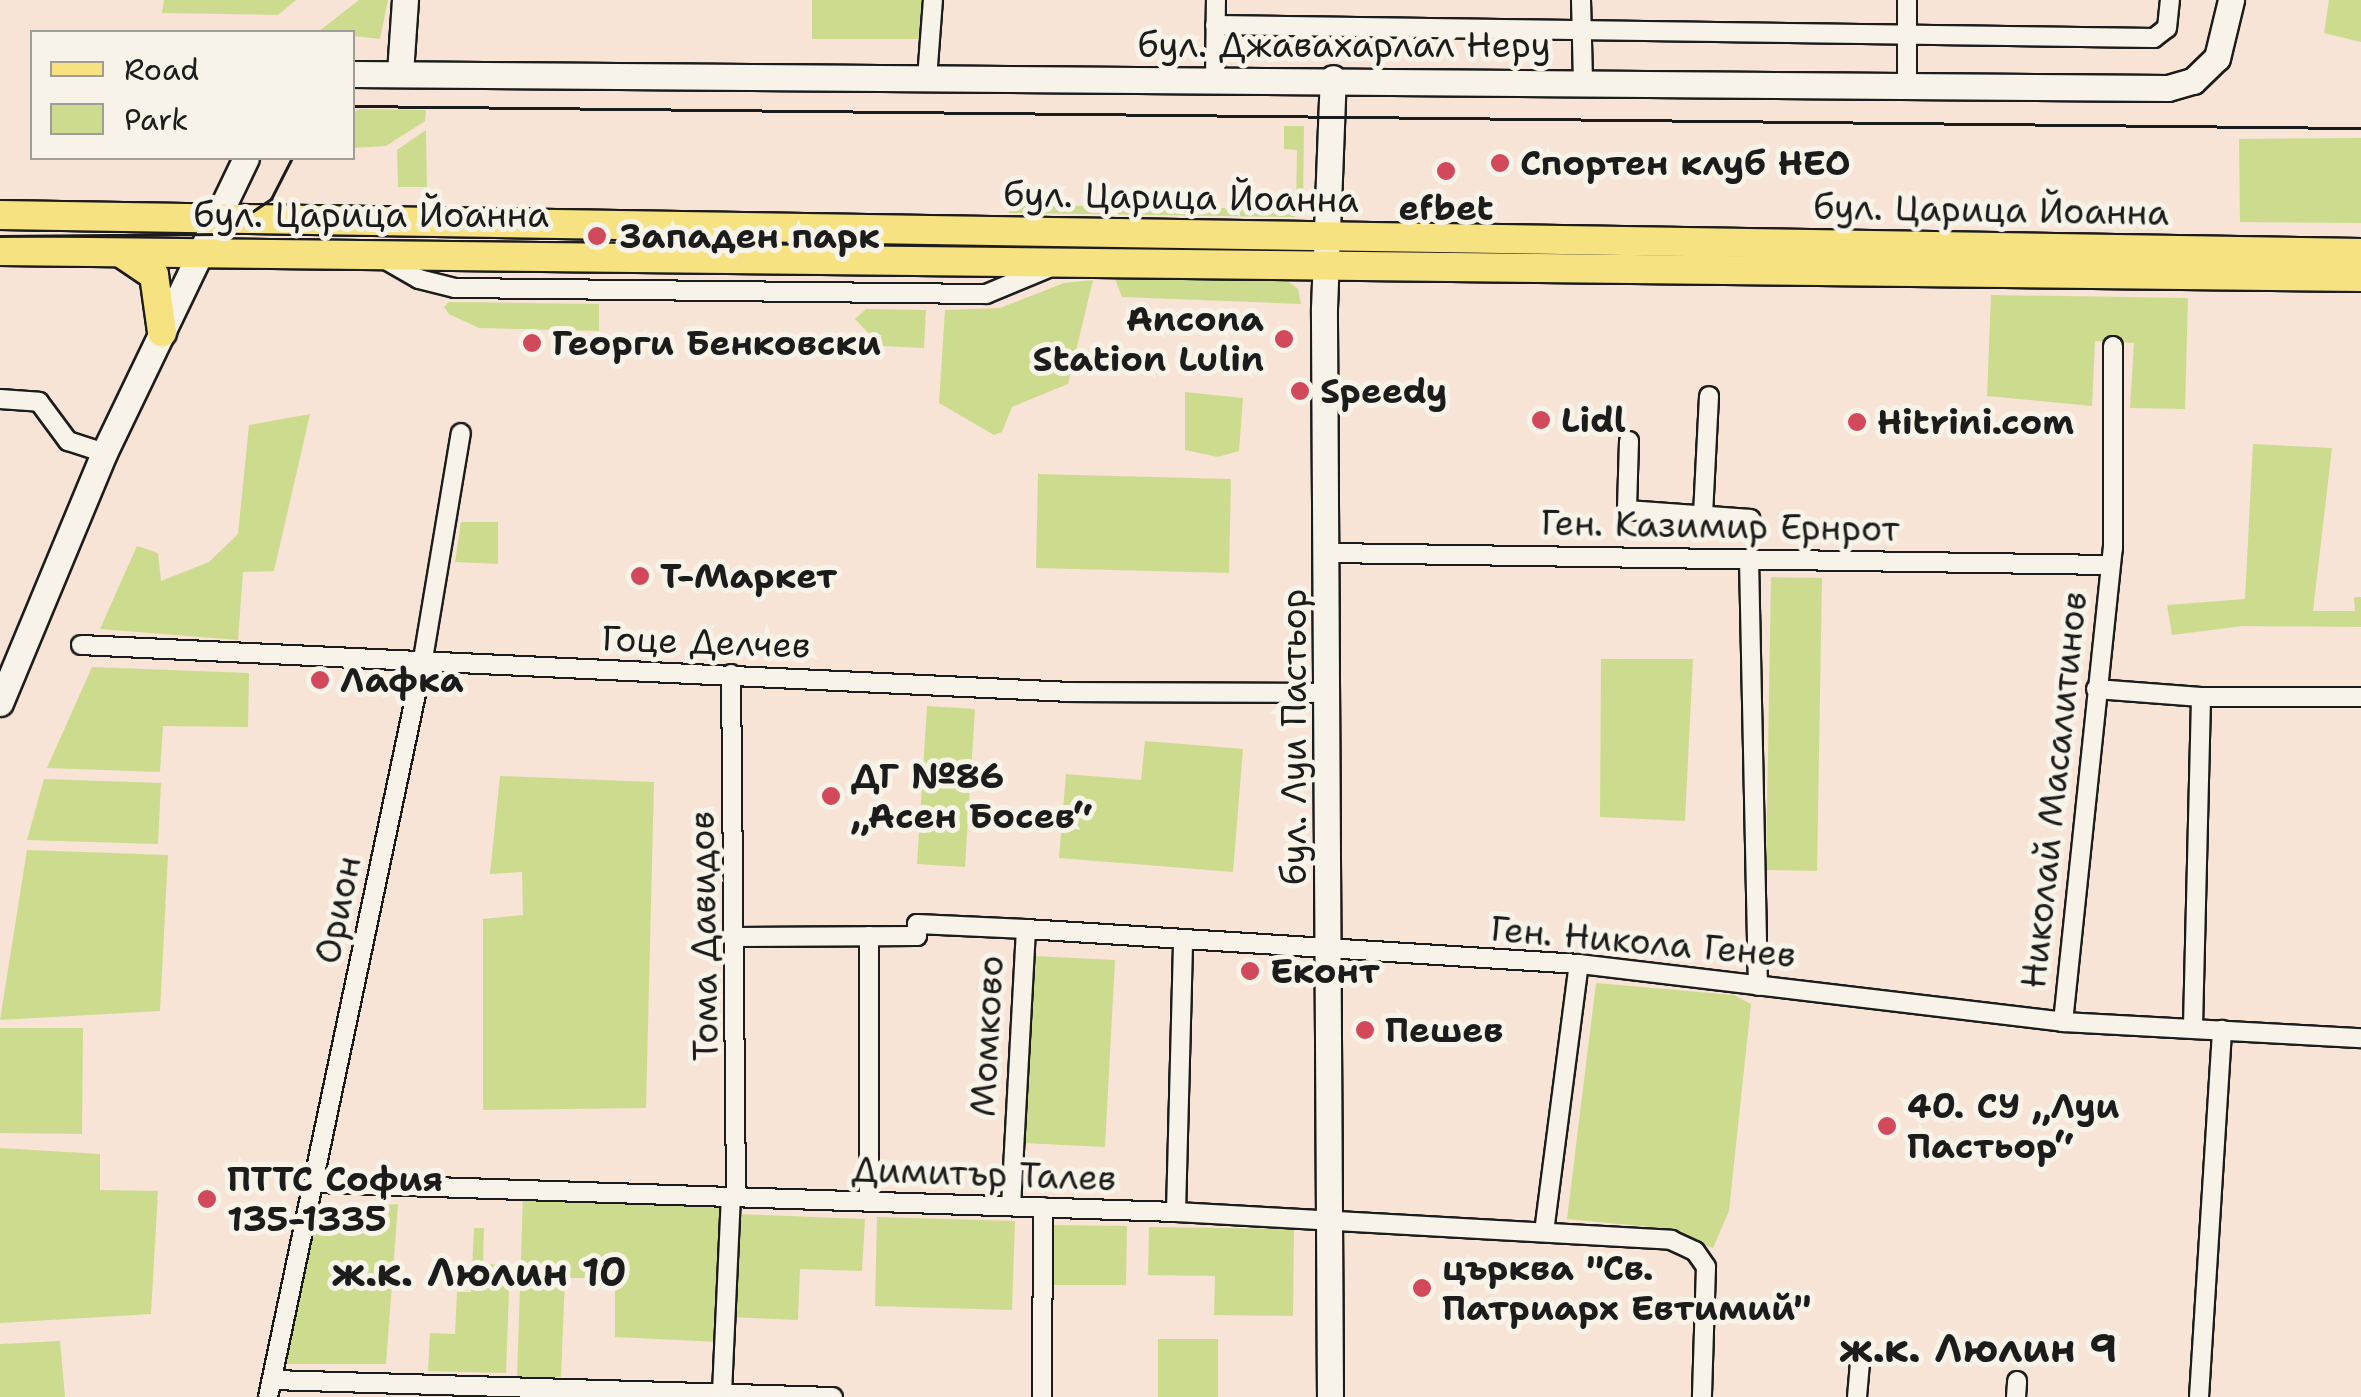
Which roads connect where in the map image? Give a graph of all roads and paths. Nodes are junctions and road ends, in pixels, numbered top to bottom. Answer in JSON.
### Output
{"nodes":[{"id":1,"x":405,"y":0,"type":"edge"},
{"id":2,"x":933,"y":0,"type":"edge"},
{"id":3,"x":1216,"y":0,"type":"edge"},
{"id":4,"x":1581,"y":0,"type":"edge"},
{"id":5,"x":1907,"y":0,"type":"edge"},
{"id":6,"x":2170,"y":0,"type":"edge"},
{"id":7,"x":2231,"y":0,"type":"edge"},
{"id":8,"x":1216,"y":24,"type":"junction"},
{"id":9,"x":1582,"y":27,"type":"junction"},
{"id":10,"x":1906,"y":32,"type":"junction"},
{"id":11,"x":400,"y":72,"type":"junction"},
{"id":12,"x":355,"y":74,"type":"edge"},
{"id":13,"x":1333,"y":78,"type":"junction"},
{"id":14,"x":926,"y":79,"type":"junction"},
{"id":15,"x":1215,"y":79,"type":"junction"},
{"id":16,"x":1583,"y":80,"type":"junction"},
{"id":17,"x":1906,"y":85,"type":"junction"},
{"id":18,"x":245,"y":160,"type":"edge"},
{"id":19,"x":0,"y":215,"type":"edge"},
{"id":20,"x":216,"y":218,"type":"junction"},
{"id":21,"x":198,"y":250,"type":"junction"},
{"id":22,"x":1327,"y":250,"type":"junction"},
{"id":23,"x":0,"y":251,"type":"edge"},
{"id":24,"x":115,"y":251,"type":"junction"},
{"id":25,"x":2361,"y":252,"type":"edge"},
{"id":26,"x":2361,"y":277,"type":"edge"},
{"id":27,"x":162,"y":332,"type":"junction"},
{"id":28,"x":2113,"y":346,"type":"dead end"},
{"id":29,"x":1709,"y":396,"type":"dead end"},
{"id":30,"x":0,"y":399,"type":"edge"},
{"id":31,"x":461,"y":433,"type":"dead end"},
{"id":32,"x":1629,"y":441,"type":"dead end"},
{"id":33,"x":104,"y":454,"type":"junction"},
{"id":34,"x":1703,"y":515,"type":"junction"},
{"id":35,"x":1751,"y":520,"type":"dead end"},
{"id":36,"x":1330,"y":552,"type":"junction"},
{"id":37,"x":1749,"y":559,"type":"junction"},
{"id":38,"x":2109,"y":565,"type":"junction"},
{"id":39,"x":81,"y":644,"type":"dead end"},
{"id":40,"x":422,"y":665,"type":"junction"},
{"id":41,"x":731,"y":674,"type":"junction"},
{"id":42,"x":2096,"y":688,"type":"junction"},
{"id":43,"x":1330,"y":693,"type":"junction"},
{"id":44,"x":2201,"y":697,"type":"junction"},
{"id":45,"x":2361,"y":697,"type":"edge"},
{"id":46,"x":0,"y":703,"type":"edge"},
{"id":47,"x":1026,"y":929,"type":"junction"},
{"id":48,"x":869,"y":936,"type":"junction"},
{"id":49,"x":737,"y":937,"type":"junction"},
{"id":50,"x":1183,"y":942,"type":"junction"},
{"id":51,"x":1328,"y":950,"type":"junction"},
{"id":52,"x":1580,"y":964,"type":"junction"},
{"id":53,"x":1758,"y":986,"type":"junction"},
{"id":54,"x":2063,"y":1022,"type":"junction"},
{"id":55,"x":2193,"y":1026,"type":"junction"},
{"id":56,"x":2222,"y":1030,"type":"junction"},
{"id":57,"x":2361,"y":1038,"type":"edge"},
{"id":58,"x":315,"y":1183,"type":"junction"},
{"id":59,"x":734,"y":1197,"type":"junction"},
{"id":60,"x":869,"y":1202,"type":"junction"},
{"id":61,"x":1011,"y":1206,"type":"junction"},
{"id":62,"x":1043,"y":1207,"type":"junction"},
{"id":63,"x":1176,"y":1212,"type":"junction"},
{"id":64,"x":1327,"y":1219,"type":"junction"},
{"id":65,"x":1544,"y":1232,"type":"junction"},
{"id":66,"x":1860,"y":1359,"type":"dead end"},
{"id":67,"x":270,"y":1388,"type":"edge"},
{"id":68,"x":531,"y":1391,"type":"edge"},
{"id":69,"x":722,"y":1393,"type":"junction"},
{"id":70,"x":833,"y":1397,"type":"edge"},
{"id":71,"x":1042,"y":1397,"type":"edge"},
{"id":72,"x":1330,"y":1397,"type":"edge"},
{"id":73,"x":1702,"y":1397,"type":"edge"},
{"id":74,"x":1858,"y":1397,"type":"edge"},
{"id":75,"x":2199,"y":1397,"type":"edge"}],
"edges":[{"from":1,"to":11,"type":"street"},
{"from":2,"to":14,"type":"street"},
{"from":3,"to":8,"type":"street"},
{"from":4,"to":9,"type":"street"},
{"from":5,"to":10,"type":"street"},
{"from":6,"to":10,"type":"street"},
{"from":7,"to":17,"type":"street","name":"бул. Джавахарлал Неру"},
{"from":8,"to":9,"type":"street"},
{"from":8,"to":15,"type":"street"},
{"from":9,"to":10,"type":"street"},
{"from":9,"to":16,"type":"street"},
{"from":10,"to":17,"type":"street"},
{"from":11,"to":12,"type":"street","name":"бул. Джавахарлал Неру"},
{"from":11,"to":14,"type":"street","name":"бул. Джавахарлал Неру"},
{"from":13,"to":15,"type":"street","name":"бул. Джавахарлал Неру"},
{"from":13,"to":16,"type":"street","name":"бул. Джавахарлал Неру"},
{"from":13,"to":22,"type":"street","name":"бул. Луи Пастьор"},
{"from":14,"to":15,"type":"street","name":"бул. Джавахарлал Неру"},
{"from":16,"to":17,"type":"street","name":"бул. Джавахарлал Неру"},
{"from":18,"to":20,"type":"street"},
{"from":19,"to":20,"type":"main road","name":"бул. Царица Йоанна"},
{"from":20,"to":21,"type":"street"},
{"from":20,"to":22,"type":"main road","name":"бул. Царица Йоанна"},
{"from":21,"to":22,"type":"main road","name":"бул. Царица Йоанна"},
{"from":21,"to":24,"type":"main road","name":"бул. Царица Йоанна"},
{"from":21,"to":27,"type":"street"},
{"from":22,"to":25,"type":"main road","name":"бул. Царица Йоанна"},
{"from":22,"to":26,"type":"main road","name":"бул. Царица Йоанна"},
{"from":22,"to":36,"type":"street","name":"бул. Луи Пастьор"},
{"from":23,"to":24,"type":"main road","name":"бул. Царица Йоанна"},
{"from":24,"to":27,"type":"main road"},
{"from":27,"to":33,"type":"street"},
{"from":28,"to":38,"type":"street","name":"Николай Масалитинов"},
{"from":29,"to":34,"type":"street"},
{"from":30,"to":33,"type":"street"},
{"from":31,"to":40,"type":"street","name":"Орион"},
{"from":32,"to":34,"type":"street"},
{"from":33,"to":46,"type":"street"},
{"from":34,"to":35,"type":"street"},
{"from":36,"to":37,"type":"street","name":"Ген. Казимир Ернрот"},
{"from":36,"to":43,"type":"street","name":"бул. Луи Пастьор"},
{"from":37,"to":38,"type":"street","name":"Ген. Казимир Ернрот"},
{"from":37,"to":53,"type":"street"},
{"from":38,"to":42,"type":"street","name":"Николай Масалитинов"},
{"from":39,"to":40,"type":"street","name":"Гоце Делчев"},
{"from":40,"to":41,"type":"street","name":"Гоце Делчев"},
{"from":40,"to":58,"type":"street","name":"Орион"},
{"from":41,"to":43,"type":"street","name":"Гоце Делчев"},
{"from":41,"to":49,"type":"street","name":"Тома Давидов"},
{"from":42,"to":44,"type":"street"},
{"from":42,"to":54,"type":"street","name":"Николай Масалитинов"},
{"from":43,"to":51,"type":"street","name":"бул. Луи Пастьор"},
{"from":44,"to":45,"type":"street"},
{"from":44,"to":55,"type":"street"},
{"from":47,"to":48,"type":"street","name":"Ген. Никола Генев"},
{"from":47,"to":50,"type":"street","name":"Ген. Никола Генев"},
{"from":47,"to":61,"type":"street","name":"Момково"},
{"from":48,"to":49,"type":"street","name":"Ген. Никола Генев"},
{"from":48,"to":60,"type":"street"},
{"from":49,"to":59,"type":"street","name":"Тома Давидов"},
{"from":50,"to":51,"type":"street","name":"Ген. Никола Генев"},
{"from":50,"to":63,"type":"street"},
{"from":51,"to":52,"type":"street","name":"Ген. Никола Генев"},
{"from":51,"to":64,"type":"street","name":"бул. Луи Пастьор"},
{"from":52,"to":53,"type":"street","name":"Ген. Никола Генев"},
{"from":52,"to":65,"type":"street"},
{"from":53,"to":54,"type":"street","name":"Ген. Никола Генев"},
{"from":54,"to":55,"type":"street","name":"Ген. Никола Генев"},
{"from":55,"to":56,"type":"street","name":"Ген. Никола Генев"},
{"from":56,"to":57,"type":"street","name":"Ген. Никола Генев"},
{"from":56,"to":75,"type":"street"},
{"from":58,"to":59,"type":"street","name":"Димитър Талев"},
{"from":58,"to":67,"type":"street","name":"Орион"},
{"from":59,"to":60,"type":"street","name":"Димитър Талев"},
{"from":59,"to":69,"type":"street","name":"Тома Давидов"},
{"from":60,"to":61,"type":"street","name":"Димитър Талев"},
{"from":61,"to":62,"type":"street","name":"Димитър Талев"},
{"from":62,"to":63,"type":"street","name":"Димитър Талев"},
{"from":62,"to":71,"type":"street"},
{"from":63,"to":64,"type":"street","name":"Димитър Талев"},
{"from":64,"to":65,"type":"street","name":"Димитър Талев"},
{"from":64,"to":72,"type":"street","name":"бул. Луи Пастьор"},
{"from":65,"to":73,"type":"street","name":"Димитър Талев"},
{"from":66,"to":74,"type":"street"},
{"from":67,"to":68,"type":"street"},
{"from":68,"to":69,"type":"street"},
{"from":69,"to":70,"type":"street"}]}
